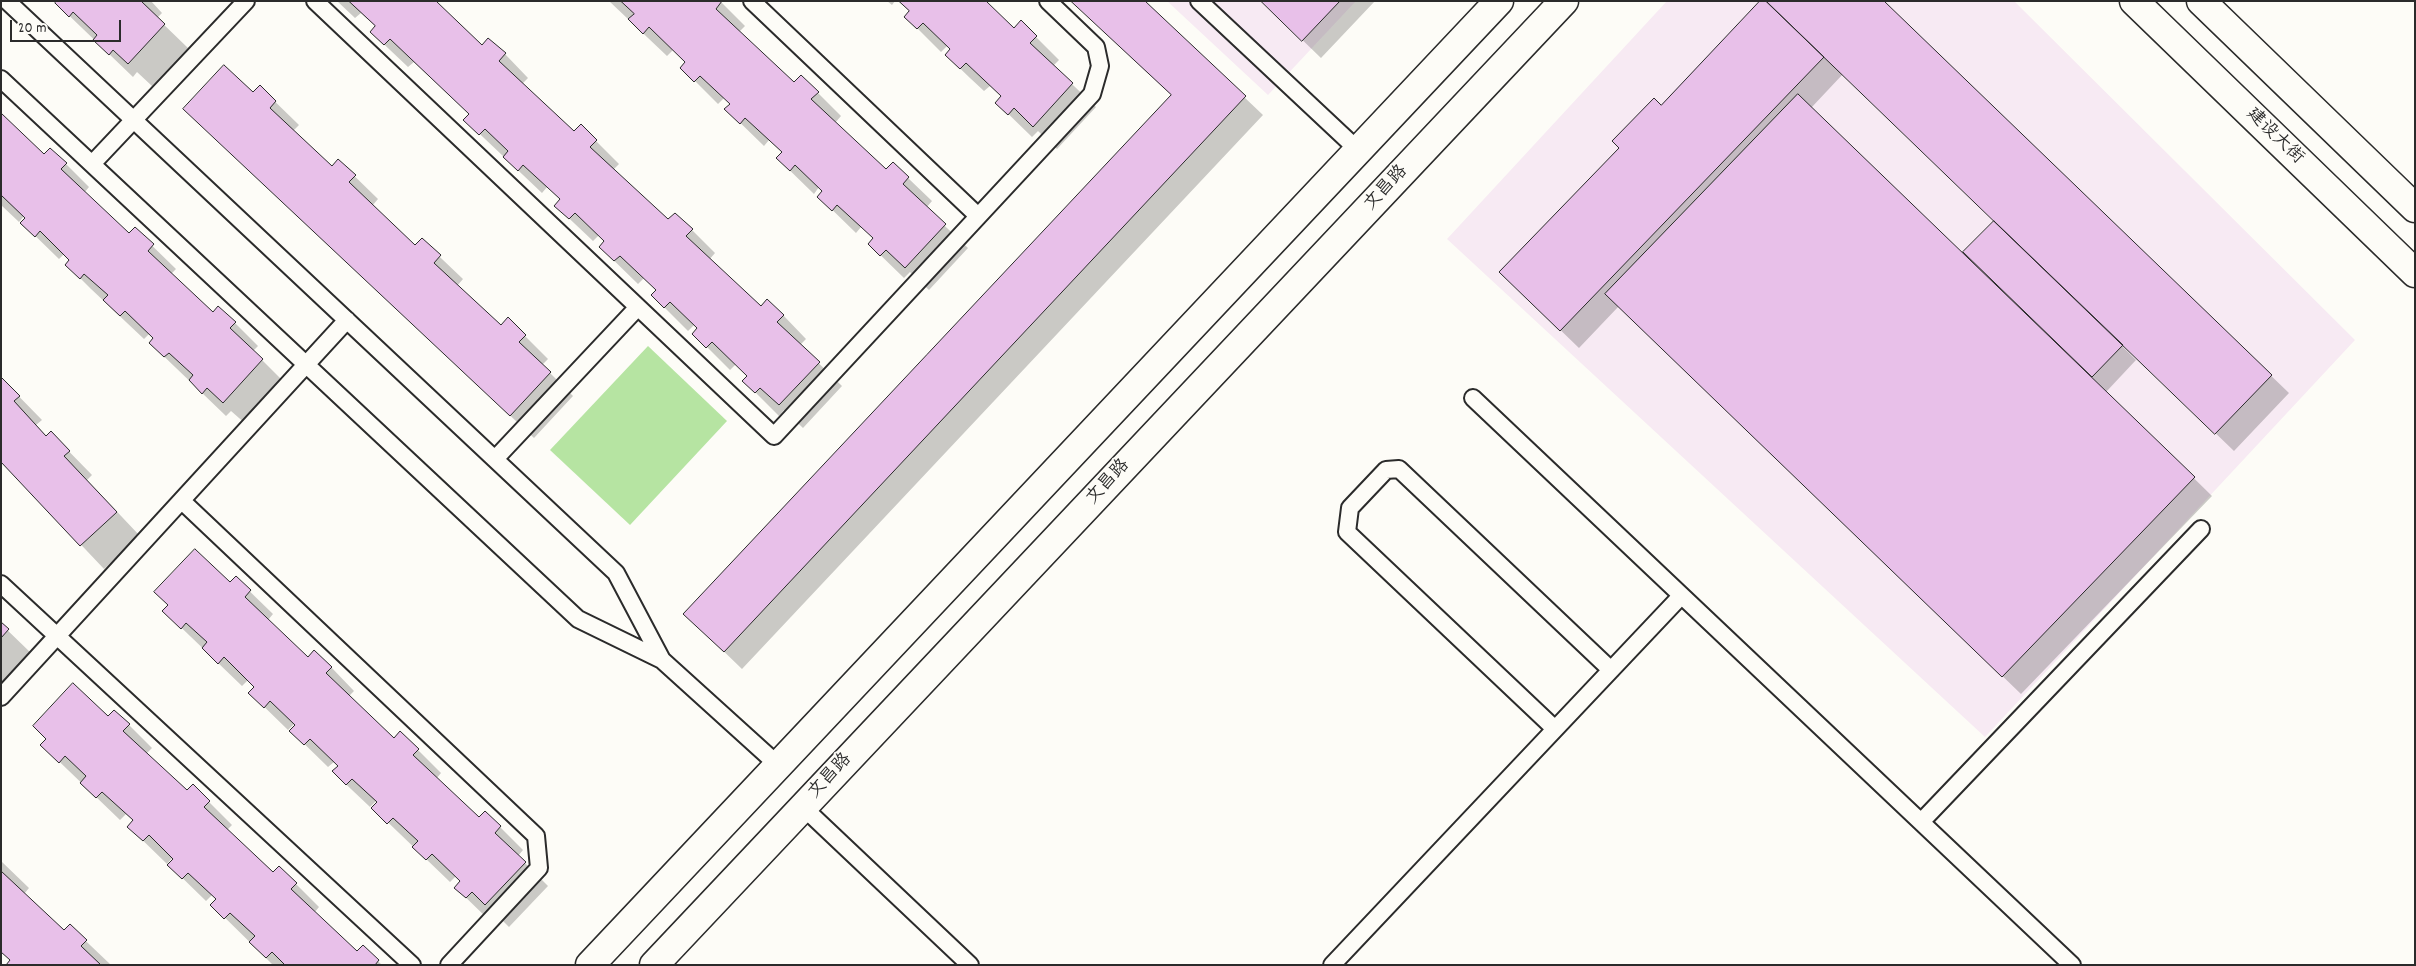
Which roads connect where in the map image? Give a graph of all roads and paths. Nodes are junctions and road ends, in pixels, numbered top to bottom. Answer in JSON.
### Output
{"nodes":[{"id":1,"x":7,"y":1,"type":"edge"},
{"id":2,"x":246,"y":1,"type":"edge"},
{"id":3,"x":315,"y":1,"type":"edge"},
{"id":4,"x":752,"y":1,"type":"edge"},
{"id":5,"x":1048,"y":1,"type":"edge"},
{"id":6,"x":1499,"y":1,"type":"edge"},
{"id":7,"x":1564,"y":1,"type":"edge"},
{"id":8,"x":2134,"y":1,"type":"edge"},
{"id":9,"x":2201,"y":1,"type":"edge"},
{"id":10,"x":1205,"y":3,"type":"edge"},
{"id":11,"x":1,"y":79,"type":"edge"},
{"id":12,"x":133,"y":120,"type":"junction"},
{"id":13,"x":1358,"y":150,"type":"junction"},
{"id":14,"x":92,"y":164,"type":"junction"},
{"id":15,"x":2415,"y":208,"type":"edge"},
{"id":16,"x":978,"y":216,"type":"junction"},
{"id":17,"x":2415,"y":273,"type":"edge"},
{"id":18,"x":638,"y":307,"type":"junction"},
{"id":19,"x":347,"y":320,"type":"junction"},
{"id":20,"x":306,"y":365,"type":"junction"},
{"id":21,"x":1473,"y":398,"type":"dead end"},
{"id":22,"x":495,"y":459,"type":"junction"},
{"id":23,"x":182,"y":501,"type":"junction"},
{"id":24,"x":2201,"y":529,"type":"dead end"},
{"id":25,"x":1,"y":584,"type":"edge"},
{"id":26,"x":1681,"y":596,"type":"junction"},
{"id":27,"x":58,"y":636,"type":"junction"},
{"id":28,"x":662,"y":660,"type":"junction"},
{"id":29,"x":1611,"y":670,"type":"junction"},
{"id":30,"x":1,"y":697,"type":"edge"},
{"id":31,"x":1555,"y":729,"type":"junction"},
{"id":32,"x":778,"y":765,"type":"junction"},
{"id":33,"x":802,"y":807,"type":"junction"},
{"id":34,"x":1922,"y":822,"type":"junction"},
{"id":35,"x":412,"y":965,"type":"edge"},
{"id":36,"x":449,"y":965,"type":"edge"},
{"id":37,"x":590,"y":965,"type":"edge"},
{"id":38,"x":654,"y":965,"type":"edge"},
{"id":39,"x":970,"y":965,"type":"edge"},
{"id":40,"x":1332,"y":965,"type":"edge"},
{"id":41,"x":2072,"y":965,"type":"edge"}],
"edges":[{"from":1,"to":12,"type":"lane"},
{"from":2,"to":12,"type":"lane"},
{"from":3,"to":18,"type":"lane"},
{"from":4,"to":16,"type":"lane"},
{"from":5,"to":16,"type":"lane"},
{"from":6,"to":13,"type":"street"},
{"from":7,"to":33,"type":"street","name":"文昌路"},
{"from":8,"to":17,"type":"street","name":"建设大街"},
{"from":9,"to":15,"type":"street"},
{"from":10,"to":13,"type":"lane"},
{"from":11,"to":14,"type":"lane"},
{"from":12,"to":14,"type":"lane"},
{"from":12,"to":19,"type":"lane"},
{"from":13,"to":32,"type":"street"},
{"from":14,"to":20,"type":"lane"},
{"from":16,"to":18,"type":"lane"},
{"from":18,"to":22,"type":"lane"},
{"from":19,"to":20,"type":"lane"},
{"from":19,"to":22,"type":"lane"},
{"from":20,"to":23,"type":"lane"},
{"from":20,"to":28,"type":"lane"},
{"from":21,"to":26,"type":"lane"},
{"from":22,"to":28,"type":"lane"},
{"from":23,"to":27,"type":"lane"},
{"from":23,"to":36,"type":"lane"},
{"from":24,"to":34,"type":"lane"},
{"from":25,"to":27,"type":"lane"},
{"from":26,"to":29,"type":"lane"},
{"from":26,"to":34,"type":"lane"},
{"from":27,"to":30,"type":"lane"},
{"from":27,"to":35,"type":"lane"},
{"from":28,"to":32,"type":"lane"},
{"from":29,"to":31,"type":"lane"},
{"from":29,"to":31,"type":"lane"},
{"from":31,"to":40,"type":"lane"},
{"from":32,"to":37,"type":"street"},
{"from":33,"to":38,"type":"street","name":"文昌路"},
{"from":33,"to":39,"type":"lane"},
{"from":34,"to":41,"type":"lane"}]}
